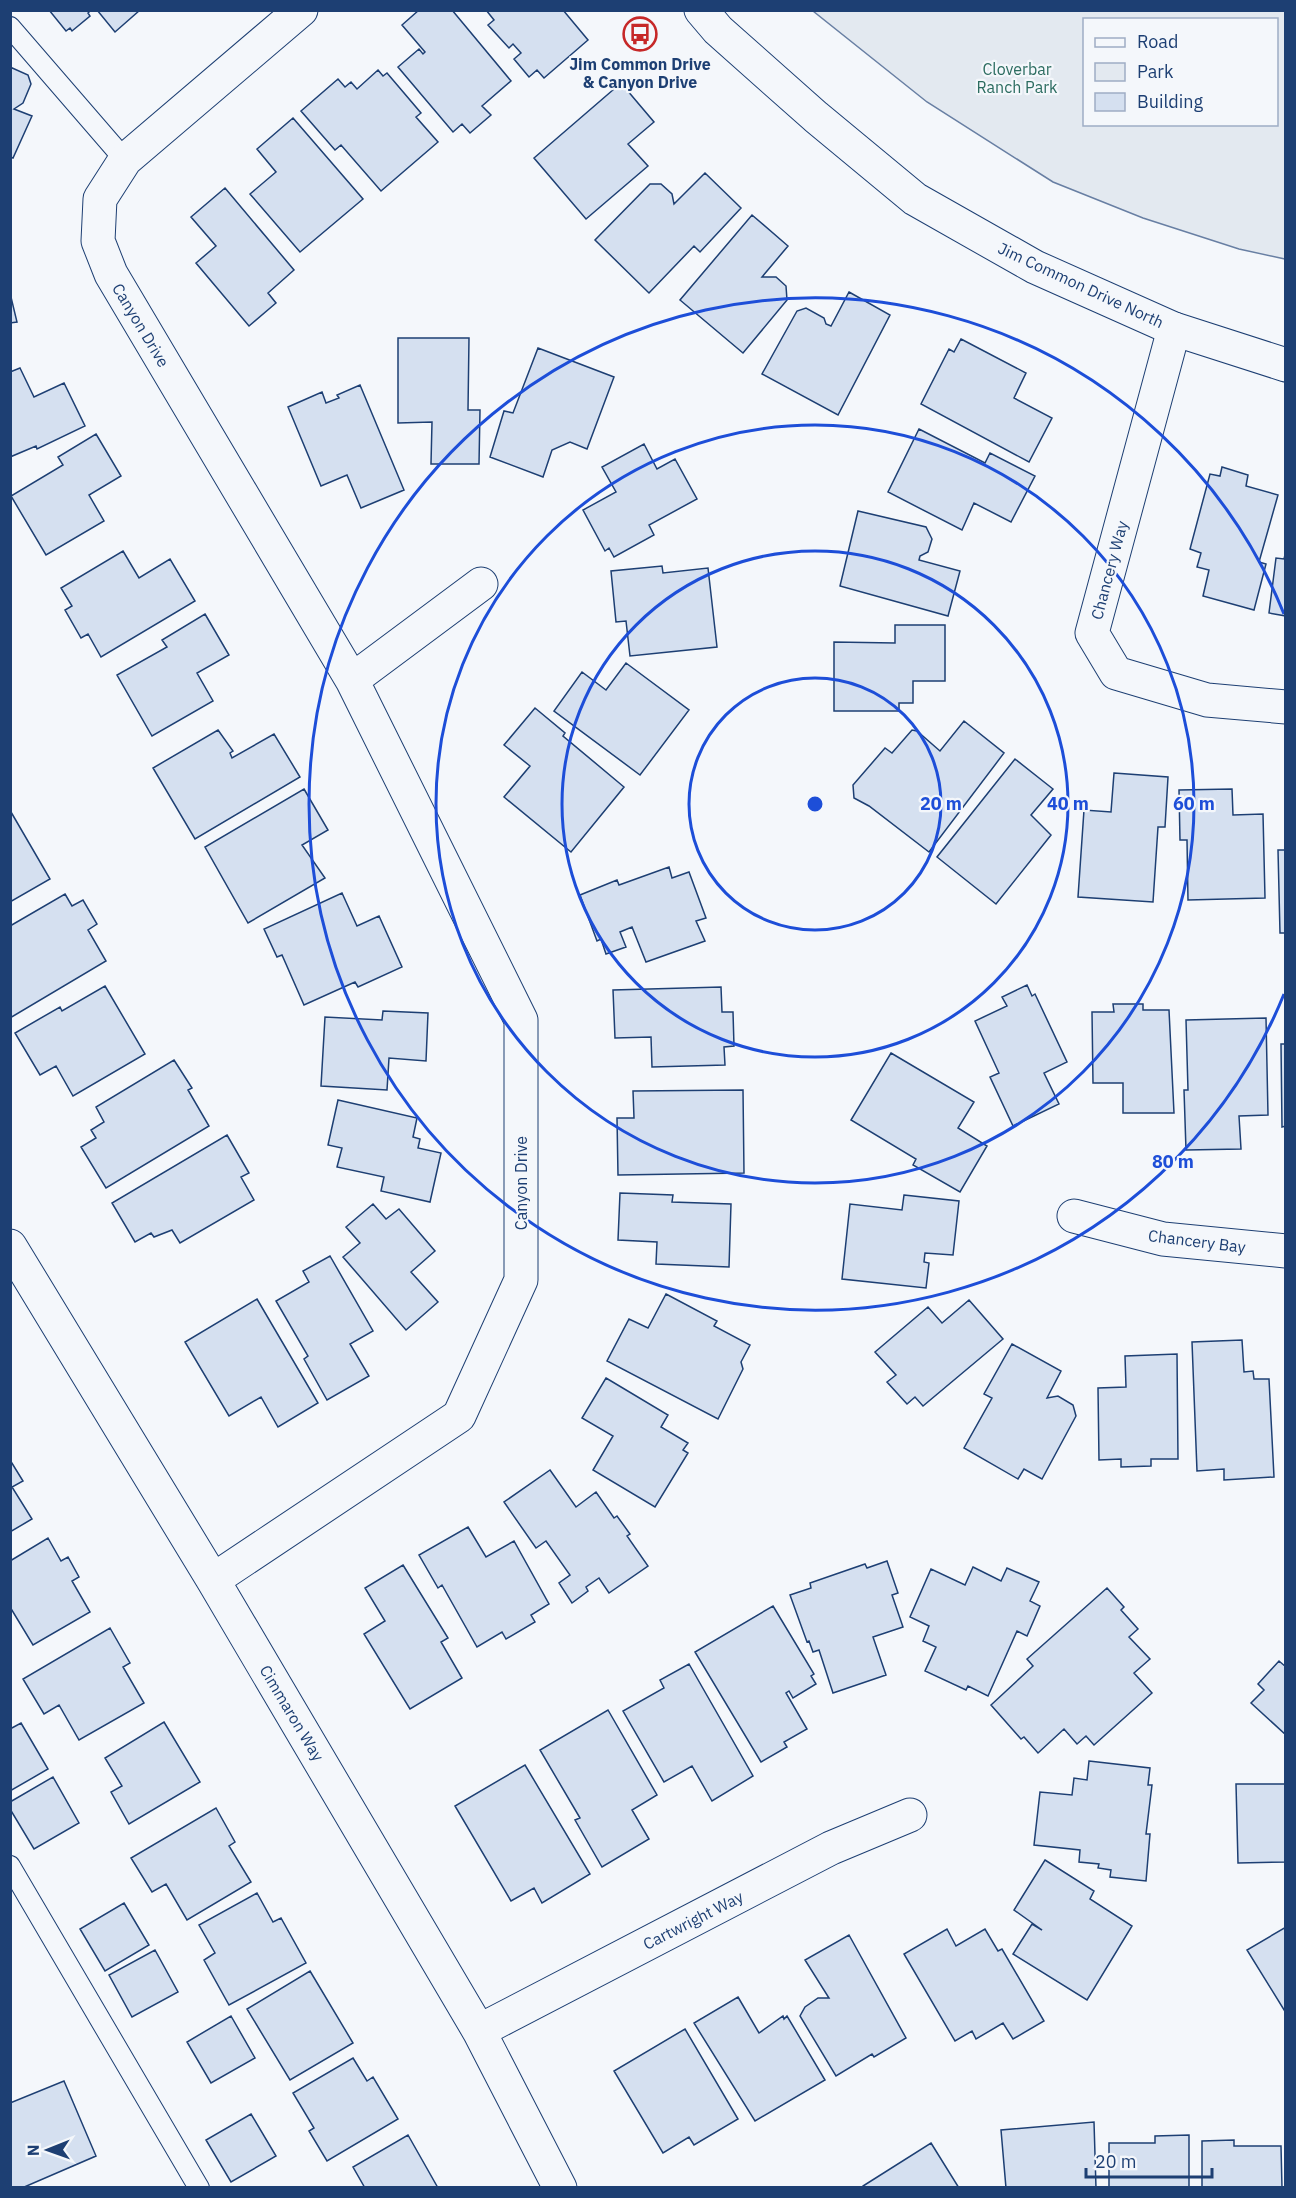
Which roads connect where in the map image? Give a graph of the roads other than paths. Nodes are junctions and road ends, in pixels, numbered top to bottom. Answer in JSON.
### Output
{"nodes":[{"id":1,"x":300,"y":10,"type":"edge"},
{"id":2,"x":701,"y":10,"type":"edge"},
{"id":3,"x":10,"y":27,"type":"edge"},
{"id":4,"x":125,"y":160,"type":"junction"},
{"id":5,"x":1174,"y":329,"type":"junction"},
{"id":6,"x":1286,"y":365,"type":"edge"},
{"id":7,"x":481,"y":584,"type":"dead end"},
{"id":8,"x":352,"y":680,"type":"junction"},
{"id":9,"x":1286,"y":707,"type":"edge"},
{"id":10,"x":1074,"y":1216,"type":"dead end"},
{"id":11,"x":10,"y":1246,"type":"edge"},
{"id":12,"x":1286,"y":1251,"type":"edge"},
{"id":13,"x":213,"y":1580,"type":"junction"},
{"id":14,"x":910,"y":1815,"type":"dead end"},
{"id":15,"x":10,"y":1866,"type":"edge"},
{"id":16,"x":479,"y":2031,"type":"junction"},
{"id":17,"x":199,"y":2187,"type":"edge"},
{"id":18,"x":560,"y":2187,"type":"edge"}],
"edges":[{"from":1,"to":4,"type":"street","name":"Canyon Drive"},
{"from":2,"to":5,"type":"street","name":"Jim Common Drive North"},
{"from":3,"to":4,"type":"lane"},
{"from":4,"to":8,"type":"street","name":"Canyon Drive"},
{"from":5,"to":6,"type":"street","name":"Jim Common Drive North"},
{"from":5,"to":9,"type":"street","name":"Chancery Way"},
{"from":7,"to":8,"type":"street"},
{"from":8,"to":13,"type":"street","name":"Canyon Drive"},
{"from":10,"to":12,"type":"street","name":"Chancery Bay"},
{"from":11,"to":13,"type":"street","name":"Cimmaron Way"},
{"from":13,"to":16,"type":"street","name":"Cimmaron Way"},
{"from":14,"to":16,"type":"street","name":"Cartwright Way"},
{"from":15,"to":17,"type":"lane"},
{"from":16,"to":18,"type":"street","name":"Cimmaron Way"}]}
